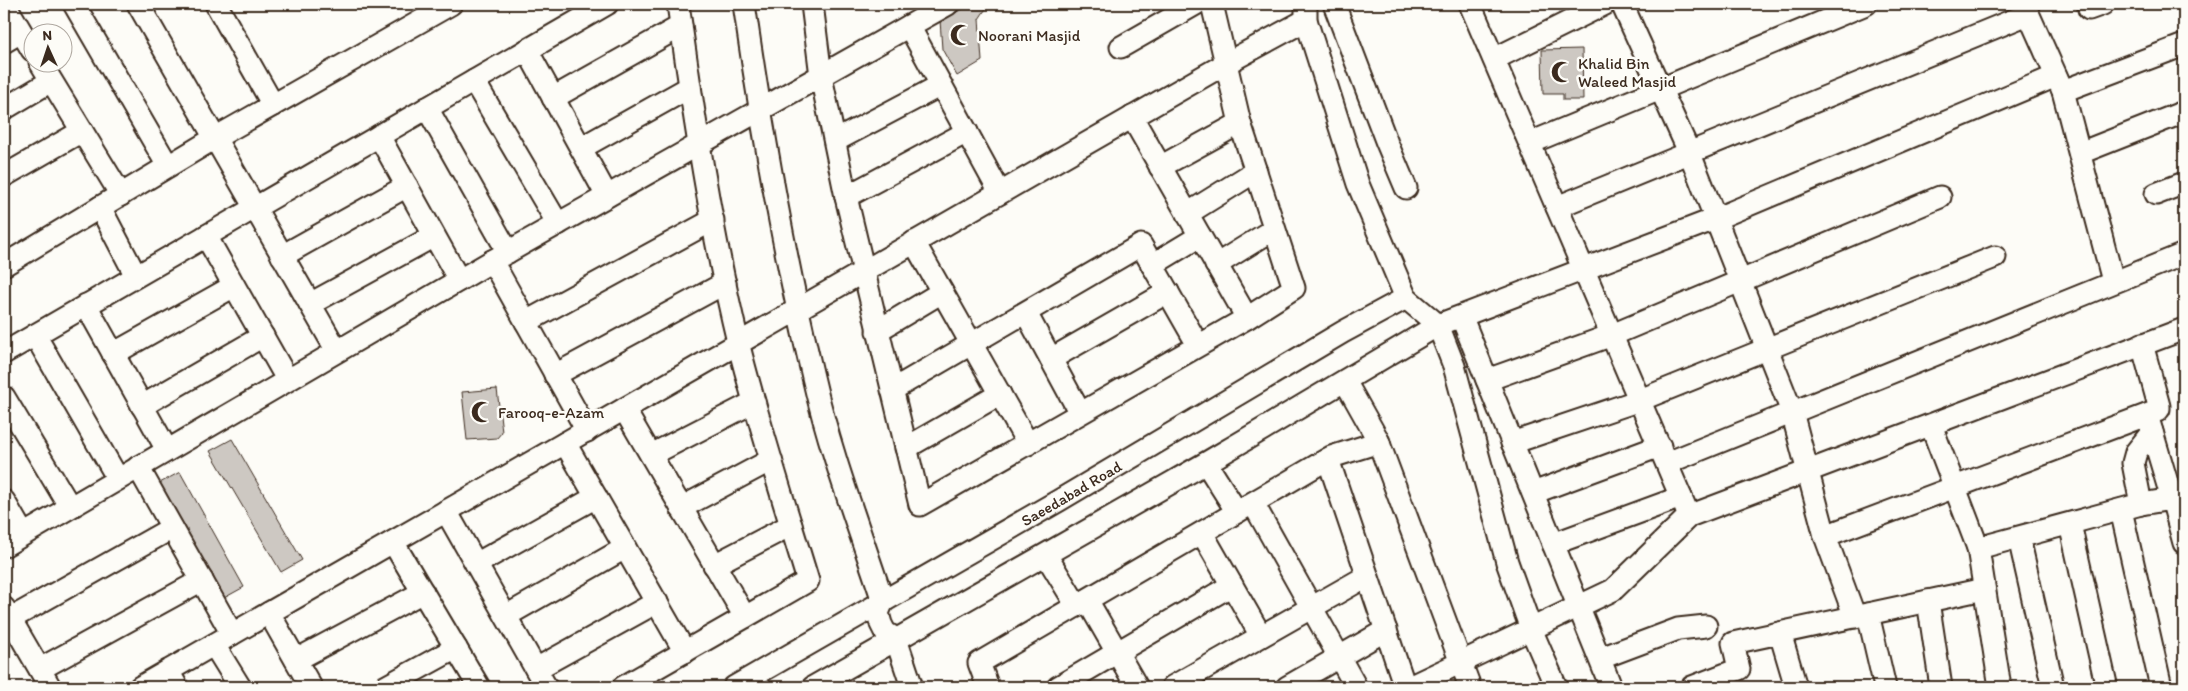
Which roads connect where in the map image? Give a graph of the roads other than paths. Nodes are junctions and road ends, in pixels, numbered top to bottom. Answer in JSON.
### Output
{"nodes":[{"id":1,"x":5,"y":4,"type":"edge"},
{"id":2,"x":74,"y":4,"type":"edge"},
{"id":3,"x":138,"y":4,"type":"edge"},
{"id":4,"x":216,"y":4,"type":"edge"},
{"id":5,"x":451,"y":4,"type":"edge"},
{"id":6,"x":607,"y":4,"type":"edge"},
{"id":7,"x":678,"y":4,"type":"edge"},
{"id":8,"x":744,"y":4,"type":"edge"},
{"id":9,"x":948,"y":4,"type":"edge"},
{"id":10,"x":1196,"y":4,"type":"edge"},
{"id":11,"x":1212,"y":4,"type":"edge"},
{"id":12,"x":1334,"y":4,"type":"edge"},
{"id":13,"x":1605,"y":4,"type":"edge"},
{"id":14,"x":1622,"y":4,"type":"edge"},
{"id":15,"x":1866,"y":4,"type":"edge"},
{"id":16,"x":1473,"y":5,"type":"edge"},
{"id":17,"x":817,"y":6,"type":"edge"},
{"id":18,"x":1310,"y":9,"type":"edge"},
{"id":19,"x":2026,"y":9,"type":"edge"},
{"id":20,"x":681,"y":26,"type":"junction"},
{"id":21,"x":909,"y":26,"type":"junction"},
{"id":22,"x":12,"y":37,"type":"edge"},
{"id":23,"x":2184,"y":45,"type":"edge"},
{"id":24,"x":1121,"y":47,"type":"dead end"},
{"id":25,"x":527,"y":50,"type":"junction"},
{"id":26,"x":1494,"y":59,"type":"junction"},
{"id":27,"x":1225,"y":64,"type":"junction"},
{"id":28,"x":46,"y":72,"type":"edge"},
{"id":29,"x":821,"y":76,"type":"junction"},
{"id":30,"x":474,"y":80,"type":"junction"},
{"id":31,"x":51,"y":81,"type":"junction"},
{"id":32,"x":2060,"y":84,"type":"junction"},
{"id":33,"x":941,"y":85,"type":"junction"},
{"id":34,"x":690,"y":87,"type":"junction"},
{"id":35,"x":1660,"y":89,"type":"junction"},
{"id":36,"x":553,"y":98,"type":"junction"},
{"id":37,"x":273,"y":105,"type":"junction"},
{"id":38,"x":427,"y":108,"type":"junction"},
{"id":39,"x":4,"y":109,"type":"edge"},
{"id":40,"x":760,"y":111,"type":"junction"},
{"id":41,"x":2184,"y":112,"type":"edge"},
{"id":42,"x":1132,"y":117,"type":"junction"},
{"id":43,"x":1240,"y":123,"type":"junction"},
{"id":44,"x":82,"y":131,"type":"junction"},
{"id":45,"x":967,"y":132,"type":"junction"},
{"id":46,"x":379,"y":136,"type":"junction"},
{"id":47,"x":215,"y":138,"type":"junction"},
{"id":48,"x":835,"y":141,"type":"junction"},
{"id":49,"x":1530,"y":144,"type":"junction"},
{"id":50,"x":698,"y":146,"type":"junction"},
{"id":51,"x":581,"y":148,"type":"junction"},
{"id":52,"x":1689,"y":153,"type":"junction"},
{"id":53,"x":2080,"y":153,"type":"junction"},
{"id":54,"x":168,"y":166,"type":"junction"},
{"id":55,"x":1160,"y":167,"type":"junction"},
{"id":56,"x":1256,"y":171,"type":"junction"},
{"id":57,"x":4,"y":176,"type":"edge"},
{"id":58,"x":2184,"y":183,"type":"edge"},
{"id":59,"x":407,"y":186,"type":"junction"},
{"id":60,"x":1406,"y":188,"type":"dead end"},
{"id":61,"x":1000,"y":193,"type":"junction"},
{"id":62,"x":2156,"y":194,"type":"dead end"},
{"id":63,"x":120,"y":195,"type":"junction"},
{"id":64,"x":607,"y":196,"type":"junction"},
{"id":65,"x":846,"y":197,"type":"junction"},
{"id":66,"x":1940,"y":197,"type":"dead end"},
{"id":67,"x":1557,"y":206,"type":"junction"},
{"id":68,"x":100,"y":207,"type":"junction"},
{"id":69,"x":255,"y":208,"type":"junction"},
{"id":70,"x":1187,"y":214,"type":"junction"},
{"id":71,"x":1715,"y":219,"type":"junction"},
{"id":72,"x":713,"y":220,"type":"junction"},
{"id":73,"x":558,"y":224,"type":"junction"},
{"id":74,"x":1274,"y":229,"type":"junction"},
{"id":75,"x":206,"y":236,"type":"junction"},
{"id":76,"x":434,"y":236,"type":"junction"},
{"id":77,"x":1200,"y":236,"type":"junction"},
{"id":78,"x":914,"y":242,"type":"junction"},
{"id":79,"x":2184,"y":254,"type":"edge"},
{"id":80,"x":282,"y":256,"type":"junction"},
{"id":81,"x":500,"y":256,"type":"junction"},
{"id":82,"x":1995,"y":257,"type":"dead end"},
{"id":83,"x":4,"y":265,"type":"edge"},
{"id":84,"x":1152,"y":265,"type":"junction"},
{"id":85,"x":1216,"y":265,"type":"junction"},
{"id":86,"x":1584,"y":270,"type":"junction"},
{"id":87,"x":864,"y":271,"type":"junction"},
{"id":88,"x":136,"y":276,"type":"junction"},
{"id":89,"x":459,"y":280,"type":"junction"},
{"id":90,"x":1740,"y":281,"type":"junction"},
{"id":91,"x":2113,"y":281,"type":"junction"},
{"id":92,"x":725,"y":283,"type":"junction"},
{"id":93,"x":234,"y":286,"type":"junction"},
{"id":94,"x":942,"y":292,"type":"junction"},
{"id":95,"x":1168,"y":292,"type":"junction"},
{"id":96,"x":1406,"y":298,"type":"junction"},
{"id":97,"x":310,"y":304,"type":"junction"},
{"id":98,"x":86,"y":306,"type":"junction"},
{"id":99,"x":799,"y":308,"type":"junction"},
{"id":100,"x":1026,"y":313,"type":"junction"},
{"id":101,"x":1247,"y":318,"type":"junction"},
{"id":102,"x":1462,"y":318,"type":"junction"},
{"id":103,"x":526,"y":322,"type":"junction"},
{"id":104,"x":1438,"y":325,"type":"junction"},
{"id":105,"x":2184,"y":329,"type":"edge"},
{"id":106,"x":877,"y":331,"type":"junction"},
{"id":107,"x":36,"y":335,"type":"junction"},
{"id":108,"x":1612,"y":335,"type":"junction"},
{"id":109,"x":263,"y":336,"type":"junction"},
{"id":110,"x":738,"y":343,"type":"junction"},
{"id":111,"x":972,"y":344,"type":"junction"},
{"id":112,"x":2142,"y":344,"type":"junction"},
{"id":113,"x":1198,"y":345,"type":"junction"},
{"id":114,"x":1767,"y":349,"type":"junction"},
{"id":115,"x":337,"y":350,"type":"junction"},
{"id":116,"x":4,"y":353,"type":"edge"},
{"id":117,"x":113,"y":354,"type":"junction"},
{"id":118,"x":1051,"y":359,"type":"junction"},
{"id":119,"x":556,"y":375,"type":"junction"},
{"id":120,"x":287,"y":379,"type":"junction"},
{"id":121,"x":1486,"y":380,"type":"junction"},
{"id":122,"x":1345,"y":381,"type":"junction"},
{"id":123,"x":892,"y":390,"type":"junction"},
{"id":124,"x":1000,"y":394,"type":"junction"},
{"id":125,"x":4,"y":397,"type":"edge"},
{"id":126,"x":1640,"y":400,"type":"junction"},
{"id":127,"x":754,"y":402,"type":"junction"},
{"id":128,"x":142,"y":406,"type":"junction"},
{"id":129,"x":624,"y":409,"type":"junction"},
{"id":130,"x":1792,"y":412,"type":"junction"},
{"id":131,"x":1080,"y":413,"type":"junction"},
{"id":132,"x":2150,"y":423,"type":"junction"},
{"id":133,"x":1932,"y":424,"type":"junction"},
{"id":134,"x":587,"y":430,"type":"junction"},
{"id":135,"x":1379,"y":442,"type":"junction"},
{"id":136,"x":565,"y":443,"type":"junction"},
{"id":137,"x":1512,"y":443,"type":"junction"},
{"id":138,"x":1028,"y":444,"type":"junction"},
{"id":139,"x":906,"y":448,"type":"junction"},
{"id":140,"x":167,"y":450,"type":"junction"},
{"id":141,"x":1663,"y":454,"type":"junction"},
{"id":142,"x":651,"y":455,"type":"junction"},
{"id":143,"x":1328,"y":459,"type":"junction"},
{"id":144,"x":771,"y":460,"type":"junction"},
{"id":145,"x":1206,"y":462,"type":"junction"},
{"id":146,"x":138,"y":467,"type":"junction"},
{"id":147,"x":1808,"y":471,"type":"junction"},
{"id":148,"x":118,"y":479,"type":"junction"},
{"id":149,"x":1955,"y":487,"type":"junction"},
{"id":150,"x":1533,"y":493,"type":"junction"},
{"id":151,"x":596,"y":497,"type":"junction"},
{"id":152,"x":2172,"y":499,"type":"junction"},
{"id":153,"x":4,"y":501,"type":"edge"},
{"id":154,"x":70,"y":507,"type":"junction"},
{"id":155,"x":1245,"y":507,"type":"junction"},
{"id":156,"x":1685,"y":507,"type":"junction"},
{"id":157,"x":2131,"y":507,"type":"junction"},
{"id":158,"x":681,"y":508,"type":"junction"},
{"id":159,"x":446,"y":512,"type":"junction"},
{"id":160,"x":2070,"y":524,"type":"junction"},
{"id":161,"x":791,"y":525,"type":"junction"},
{"id":162,"x":172,"y":528,"type":"junction"},
{"id":163,"x":1202,"y":533,"type":"junction"},
{"id":164,"x":23,"y":534,"type":"junction"},
{"id":165,"x":1825,"y":536,"type":"junction"},
{"id":166,"x":2019,"y":538,"type":"junction"},
{"id":167,"x":393,"y":542,"type":"junction"},
{"id":168,"x":2184,"y":543,"type":"edge"},
{"id":169,"x":1554,"y":544,"type":"junction"},
{"id":170,"x":4,"y":546,"type":"edge"},
{"id":171,"x":626,"y":548,"type":"junction"},
{"id":172,"x":1978,"y":548,"type":"junction"},
{"id":173,"x":1046,"y":555,"type":"junction"},
{"id":174,"x":476,"y":564,"type":"junction"},
{"id":175,"x":714,"y":565,"type":"junction"},
{"id":176,"x":1367,"y":576,"type":"junction"},
{"id":177,"x":202,"y":580,"type":"junction"},
{"id":178,"x":1232,"y":585,"type":"junction"},
{"id":179,"x":1984,"y":589,"type":"junction"},
{"id":180,"x":423,"y":592,"type":"junction"},
{"id":181,"x":883,"y":601,"type":"junction"},
{"id":182,"x":1928,"y":601,"type":"junction"},
{"id":183,"x":657,"y":602,"type":"junction"},
{"id":184,"x":1082,"y":603,"type":"junction"},
{"id":185,"x":1579,"y":606,"type":"junction"},
{"id":186,"x":1312,"y":608,"type":"junction"},
{"id":187,"x":7,"y":613,"type":"edge"},
{"id":188,"x":269,"y":613,"type":"junction"},
{"id":189,"x":506,"y":616,"type":"junction"},
{"id":190,"x":1862,"y":616,"type":"junction"},
{"id":191,"x":744,"y":618,"type":"junction"},
{"id":192,"x":1706,"y":626,"type":"dead end"},
{"id":193,"x":1531,"y":629,"type":"junction"},
{"id":194,"x":1386,"y":630,"type":"junction"},
{"id":195,"x":1780,"y":633,"type":"junction"},
{"id":196,"x":232,"y":634,"type":"junction"},
{"id":197,"x":1261,"y":636,"type":"junction"},
{"id":198,"x":896,"y":639,"type":"junction"},
{"id":199,"x":214,"y":645,"type":"junction"},
{"id":200,"x":456,"y":648,"type":"junction"},
{"id":201,"x":685,"y":652,"type":"junction"},
{"id":202,"x":1117,"y":652,"type":"junction"},
{"id":203,"x":1339,"y":657,"type":"junction"},
{"id":204,"x":1601,"y":658,"type":"junction"},
{"id":205,"x":296,"y":660,"type":"junction"},
{"id":206,"x":1459,"y":663,"type":"junction"},
{"id":207,"x":45,"y":678,"type":"edge"},
{"id":208,"x":541,"y":678,"type":"edge"},
{"id":209,"x":172,"y":679,"type":"edge"},
{"id":210,"x":1720,"y":682,"type":"edge"},
{"id":211,"x":2106,"y":684,"type":"dead end"},
{"id":212,"x":140,"y":687,"type":"edge"},
{"id":213,"x":240,"y":687,"type":"edge"},
{"id":214,"x":311,"y":687,"type":"edge"},
{"id":215,"x":384,"y":687,"type":"edge"},
{"id":216,"x":479,"y":687,"type":"edge"},
{"id":217,"x":623,"y":687,"type":"edge"},
{"id":218,"x":734,"y":687,"type":"edge"},
{"id":219,"x":813,"y":687,"type":"edge"},
{"id":220,"x":912,"y":687,"type":"edge"},
{"id":221,"x":988,"y":687,"type":"edge"},
{"id":222,"x":1058,"y":687,"type":"edge"},
{"id":223,"x":1137,"y":687,"type":"edge"},
{"id":224,"x":1172,"y":687,"type":"edge"},
{"id":225,"x":1287,"y":687,"type":"edge"},
{"id":226,"x":1356,"y":687,"type":"edge"},
{"id":227,"x":1407,"y":687,"type":"edge"},
{"id":228,"x":1470,"y":687,"type":"edge"},
{"id":229,"x":1556,"y":687,"type":"edge"},
{"id":230,"x":1611,"y":687,"type":"edge"},
{"id":231,"x":1692,"y":687,"type":"edge"},
{"id":232,"x":1796,"y":687,"type":"edge"},
{"id":233,"x":1885,"y":687,"type":"edge"},
{"id":234,"x":1941,"y":687,"type":"edge"},
{"id":235,"x":2000,"y":687,"type":"edge"},
{"id":236,"x":2053,"y":687,"type":"edge"},
{"id":237,"x":2161,"y":687,"type":"edge"}],
"edges":[{"from":1,"to":22,"type":"street"},
{"from":2,"to":54,"type":"street"},
{"from":3,"to":47,"type":"street"},
{"from":4,"to":37,"type":"street"},
{"from":5,"to":37,"type":"street"},
{"from":6,"to":25,"type":"street"},
{"from":7,"to":20,"type":"street"},
{"from":8,"to":40,"type":"street"},
{"from":9,"to":21,"type":"street"},
{"from":10,"to":24,"type":"street"},
{"from":11,"to":27,"type":"street"},
{"from":12,"to":60,"type":"street"},
{"from":13,"to":26,"type":"street"},
{"from":14,"to":35,"type":"street"},
{"from":15,"to":35,"type":"street"},
{"from":16,"to":26,"type":"street"},
{"from":17,"to":29,"type":"street"},
{"from":18,"to":27,"type":"street"},
{"from":18,"to":96,"type":"street"},
{"from":19,"to":32,"type":"street"},
{"from":19,"to":52,"type":"street"},
{"from":20,"to":34,"type":"street"},
{"from":20,"to":36,"type":"street"},
{"from":21,"to":29,"type":"street"},
{"from":21,"to":33,"type":"street"},
{"from":23,"to":32,"type":"street"},
{"from":25,"to":30,"type":"street"},
{"from":25,"to":36,"type":"street"},
{"from":26,"to":49,"type":"street"},
{"from":27,"to":42,"type":"street"},
{"from":27,"to":43,"type":"street"},
{"from":28,"to":31,"type":"street"},
{"from":29,"to":40,"type":"street"},
{"from":29,"to":48,"type":"street"},
{"from":30,"to":38,"type":"street"},
{"from":30,"to":73,"type":"street"},
{"from":31,"to":39,"type":"street"},
{"from":31,"to":44,"type":"street"},
{"from":32,"to":53,"type":"street"},
{"from":32,"to":71,"type":"street"},
{"from":33,"to":45,"type":"street"},
{"from":33,"to":48,"type":"street"},
{"from":34,"to":50,"type":"street"},
{"from":34,"to":51,"type":"street"},
{"from":35,"to":49,"type":"street"},
{"from":35,"to":52,"type":"street"},
{"from":36,"to":51,"type":"street"},
{"from":37,"to":47,"type":"street"},
{"from":38,"to":46,"type":"street"},
{"from":38,"to":81,"type":"street"},
{"from":40,"to":50,"type":"street"},
{"from":40,"to":99,"type":"street"},
{"from":41,"to":53,"type":"street"},
{"from":42,"to":55,"type":"street"},
{"from":42,"to":61,"type":"street"},
{"from":43,"to":55,"type":"street"},
{"from":43,"to":56,"type":"street"},
{"from":44,"to":57,"type":"street"},
{"from":44,"to":63,"type":"street"},
{"from":45,"to":61,"type":"street"},
{"from":45,"to":65,"type":"street"},
{"from":46,"to":59,"type":"street"},
{"from":46,"to":69,"type":"street"},
{"from":47,"to":54,"type":"street"},
{"from":47,"to":69,"type":"street"},
{"from":48,"to":65,"type":"street"},
{"from":49,"to":67,"type":"street"},
{"from":50,"to":64,"type":"street"},
{"from":50,"to":72,"type":"street"},
{"from":51,"to":64,"type":"street"},
{"from":52,"to":67,"type":"street"},
{"from":52,"to":71,"type":"street"},
{"from":53,"to":91,"type":"street"},
{"from":54,"to":63,"type":"street"},
{"from":55,"to":70,"type":"street"},
{"from":56,"to":70,"type":"street"},
{"from":56,"to":74,"type":"street"},
{"from":58,"to":62,"type":"street"},
{"from":59,"to":76,"type":"street"},
{"from":59,"to":80,"type":"street"},
{"from":61,"to":78,"type":"street"},
{"from":63,"to":68,"type":"street"},
{"from":64,"to":73,"type":"street"},
{"from":65,"to":87,"type":"street"},
{"from":66,"to":90,"type":"street"},
{"from":67,"to":86,"type":"street"},
{"from":68,"to":83,"type":"street"},
{"from":68,"to":88,"type":"street"},
{"from":69,"to":75,"type":"street"},
{"from":69,"to":80,"type":"street"},
{"from":70,"to":77,"type":"street"},
{"from":71,"to":86,"type":"street"},
{"from":71,"to":90,"type":"street"},
{"from":72,"to":92,"type":"street"},
{"from":72,"to":103,"type":"street"},
{"from":73,"to":81,"type":"street"},
{"from":74,"to":85,"type":"street"},
{"from":74,"to":101,"type":"street"},
{"from":75,"to":88,"type":"street"},
{"from":75,"to":93,"type":"street"},
{"from":76,"to":89,"type":"street"},
{"from":76,"to":97,"type":"street"},
{"from":77,"to":84,"type":"street"},
{"from":77,"to":85,"type":"street"},
{"from":78,"to":87,"type":"street"},
{"from":78,"to":94,"type":"street"},
{"from":79,"to":91,"type":"street"},
{"from":80,"to":97,"type":"street"},
{"from":81,"to":89,"type":"street"},
{"from":81,"to":103,"type":"street"},
{"from":82,"to":114,"type":"street"},
{"from":84,"to":95,"type":"street"},
{"from":84,"to":100,"type":"street"},
{"from":85,"to":101,"type":"street"},
{"from":86,"to":102,"type":"street"},
{"from":86,"to":108,"type":"street"},
{"from":87,"to":99,"type":"street"},
{"from":87,"to":106,"type":"street"},
{"from":88,"to":98,"type":"street"},
{"from":89,"to":115,"type":"street"},
{"from":90,"to":108,"type":"street"},
{"from":90,"to":114,"type":"street"},
{"from":91,"to":130,"type":"street"},
{"from":92,"to":110,"type":"street"},
{"from":92,"to":119,"type":"street"},
{"from":93,"to":109,"type":"street"},
{"from":93,"to":117,"type":"street"},
{"from":94,"to":106,"type":"street"},
{"from":94,"to":111,"type":"street"},
{"from":95,"to":113,"type":"street"},
{"from":95,"to":118,"type":"street"},
{"from":96,"to":104,"type":"street"},
{"from":96,"to":181,"type":"street","name":"Saeedabad Road"},
{"from":97,"to":115,"type":"street"},
{"from":98,"to":107,"type":"street"},
{"from":98,"to":117,"type":"street"},
{"from":99,"to":110,"type":"street"},
{"from":99,"to":181,"type":"street"},
{"from":100,"to":111,"type":"street"},
{"from":100,"to":118,"type":"street"},
{"from":101,"to":113,"type":"street"},
{"from":102,"to":104,"type":"street"},
{"from":102,"to":121,"type":"street"},
{"from":103,"to":119,"type":"street"},
{"from":104,"to":122,"type":"street"},
{"from":104,"to":193,"type":"street"},
{"from":105,"to":112,"type":"street"},
{"from":106,"to":123,"type":"street"},
{"from":107,"to":116,"type":"street"},
{"from":107,"to":148,"type":"street"},
{"from":108,"to":121,"type":"street"},
{"from":108,"to":126,"type":"street"},
{"from":109,"to":120,"type":"street"},
{"from":109,"to":128,"type":"street"},
{"from":110,"to":127,"type":"street"},
{"from":110,"to":129,"type":"street"},
{"from":111,"to":123,"type":"street"},
{"from":111,"to":124,"type":"street"},
{"from":112,"to":132,"type":"street"},
{"from":112,"to":133,"type":"street"},
{"from":113,"to":131,"type":"street"},
{"from":114,"to":126,"type":"street"},
{"from":114,"to":130,"type":"street"},
{"from":115,"to":120,"type":"street"},
{"from":117,"to":128,"type":"street"},
{"from":118,"to":131,"type":"street"},
{"from":119,"to":134,"type":"street"},
{"from":120,"to":140,"type":"street"},
{"from":121,"to":137,"type":"street"},
{"from":122,"to":135,"type":"street"},
{"from":122,"to":145,"type":"street"},
{"from":123,"to":139,"type":"street"},
{"from":124,"to":138,"type":"street"},
{"from":124,"to":139,"type":"street"},
{"from":125,"to":154,"type":"street"},
{"from":126,"to":137,"type":"street"},
{"from":126,"to":141,"type":"street"},
{"from":127,"to":142,"type":"street"},
{"from":127,"to":144,"type":"street"},
{"from":128,"to":140,"type":"street"},
{"from":129,"to":134,"type":"street"},
{"from":129,"to":142,"type":"street"},
{"from":130,"to":141,"type":"street"},
{"from":130,"to":147,"type":"street"},
{"from":131,"to":138,"type":"street"},
{"from":132,"to":149,"type":"street"},
{"from":132,"to":152,"type":"street"},
{"from":132,"to":157,"type":"street"},
{"from":133,"to":147,"type":"street"},
{"from":133,"to":149,"type":"street"},
{"from":134,"to":136,"type":"street"},
{"from":135,"to":143,"type":"street"},
{"from":135,"to":206,"type":"street"},
{"from":136,"to":151,"type":"street"},
{"from":136,"to":159,"type":"street"},
{"from":137,"to":150,"type":"street"},
{"from":138,"to":139,"type":"street"},
{"from":140,"to":146,"type":"street"},
{"from":141,"to":150,"type":"street"},
{"from":141,"to":156,"type":"street"},
{"from":142,"to":158,"type":"street"},
{"from":143,"to":155,"type":"street"},
{"from":143,"to":176,"type":"street"},
{"from":144,"to":158,"type":"street"},
{"from":144,"to":161,"type":"street"},
{"from":145,"to":155,"type":"street"},
{"from":145,"to":173,"type":"street"},
{"from":146,"to":148,"type":"street"},
{"from":146,"to":162,"type":"street"},
{"from":147,"to":156,"type":"street"},
{"from":147,"to":165,"type":"street"},
{"from":148,"to":154,"type":"street"},
{"from":149,"to":165,"type":"street"},
{"from":149,"to":172,"type":"street"},
{"from":150,"to":169,"type":"street"},
{"from":151,"to":171,"type":"street"},
{"from":151,"to":174,"type":"street"},
{"from":152,"to":157,"type":"street"},
{"from":152,"to":168,"type":"street"},
{"from":153,"to":164,"type":"street"},
{"from":154,"to":164,"type":"street"},
{"from":155,"to":163,"type":"street"},
{"from":155,"to":186,"type":"street"},
{"from":156,"to":169,"type":"street"},
{"from":156,"to":185,"type":"street"},
{"from":157,"to":160,"type":"street"},
{"from":157,"to":237,"type":"street"},
{"from":158,"to":175,"type":"street"},
{"from":159,"to":167,"type":"street"},
{"from":159,"to":174,"type":"street"},
{"from":160,"to":166,"type":"street"},
{"from":160,"to":211,"type":"street"},
{"from":161,"to":175,"type":"street"},
{"from":161,"to":191,"type":"street"},
{"from":162,"to":177,"type":"street"},
{"from":162,"to":187,"type":"street"},
{"from":163,"to":178,"type":"street"},
{"from":163,"to":184,"type":"street"},
{"from":164,"to":170,"type":"street"},
{"from":165,"to":190,"type":"street"},
{"from":166,"to":172,"type":"street"},
{"from":166,"to":236,"type":"street"},
{"from":167,"to":180,"type":"street"},
{"from":167,"to":188,"type":"street"},
{"from":169,"to":185,"type":"street"},
{"from":171,"to":183,"type":"street"},
{"from":171,"to":189,"type":"street"},
{"from":172,"to":179,"type":"street"},
{"from":173,"to":184,"type":"street"},
{"from":173,"to":198,"type":"street"},
{"from":174,"to":189,"type":"street"},
{"from":175,"to":191,"type":"street"},
{"from":176,"to":186,"type":"street"},
{"from":176,"to":194,"type":"street"},
{"from":177,"to":196,"type":"street"},
{"from":177,"to":207,"type":"street"},
{"from":178,"to":197,"type":"street"},
{"from":178,"to":202,"type":"street"},
{"from":179,"to":182,"type":"street"},
{"from":179,"to":235,"type":"street"},
{"from":180,"to":200,"type":"street"},
{"from":180,"to":205,"type":"street"},
{"from":181,"to":198,"type":"street"},
{"from":181,"to":218,"type":"street","name":"Saeedabad Road"},
{"from":182,"to":190,"type":"street"},
{"from":182,"to":234,"type":"street"},
{"from":183,"to":201,"type":"street"},
{"from":183,"to":208,"type":"street"},
{"from":184,"to":202,"type":"street"},
{"from":184,"to":221,"type":"street"},
{"from":185,"to":193,"type":"street"},
{"from":185,"to":204,"type":"street"},
{"from":186,"to":197,"type":"street"},
{"from":186,"to":203,"type":"street"},
{"from":187,"to":207,"type":"street"},
{"from":188,"to":196,"type":"street"},
{"from":188,"to":205,"type":"street"},
{"from":189,"to":208,"type":"street"},
{"from":190,"to":195,"type":"street"},
{"from":190,"to":233,"type":"street"},
{"from":191,"to":201,"type":"street"},
{"from":192,"to":204,"type":"street"},
{"from":193,"to":206,"type":"street"},
{"from":193,"to":229,"type":"street"},
{"from":194,"to":203,"type":"street"},
{"from":194,"to":227,"type":"street"},
{"from":195,"to":210,"type":"street"},
{"from":195,"to":232,"type":"street"},
{"from":196,"to":199,"type":"street"},
{"from":197,"to":224,"type":"street"},
{"from":198,"to":219,"type":"street"},
{"from":198,"to":220,"type":"street"},
{"from":199,"to":209,"type":"street"},
{"from":199,"to":213,"type":"street"},
{"from":200,"to":215,"type":"street"},
{"from":200,"to":216,"type":"street"},
{"from":201,"to":217,"type":"street"},
{"from":202,"to":222,"type":"street"},
{"from":202,"to":223,"type":"street"},
{"from":203,"to":225,"type":"street"},
{"from":203,"to":226,"type":"street"},
{"from":204,"to":230,"type":"street"},
{"from":205,"to":214,"type":"street"},
{"from":206,"to":227,"type":"street"},
{"from":206,"to":228,"type":"street"},
{"from":209,"to":212,"type":"street"},
{"from":210,"to":231,"type":"street"}]}
